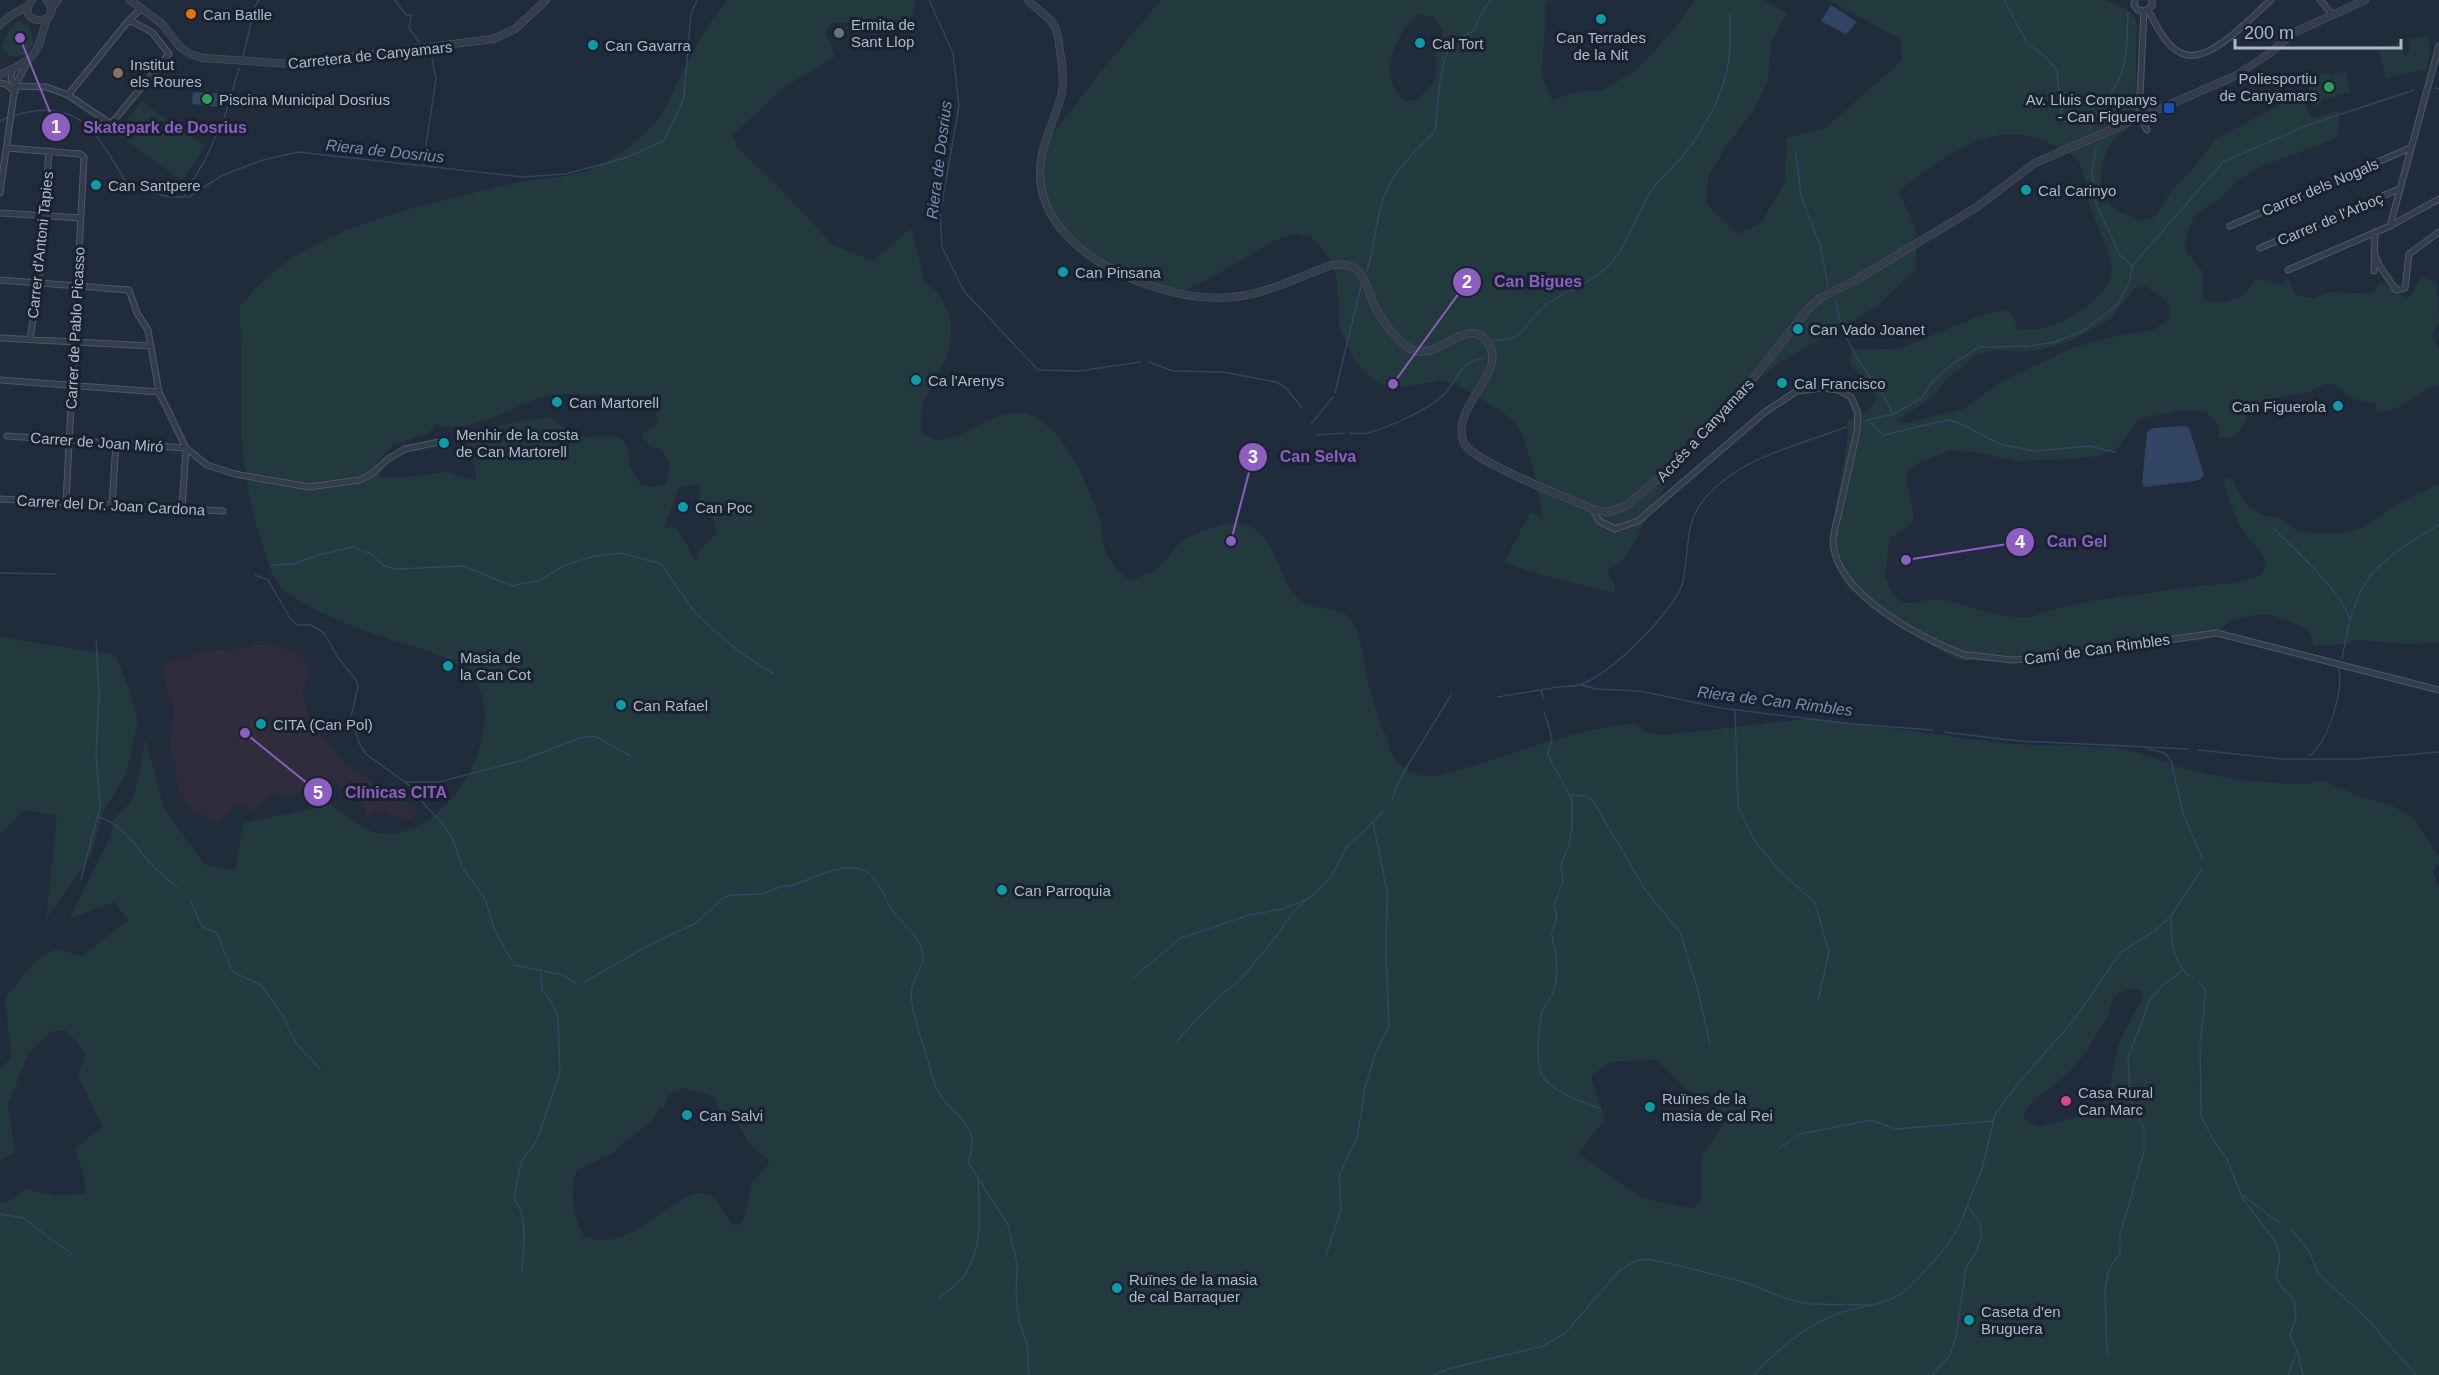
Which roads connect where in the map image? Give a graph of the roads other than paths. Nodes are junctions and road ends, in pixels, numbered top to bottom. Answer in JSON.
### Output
{"nodes":[{"id":1,"x":47,"y":0,"type":"edge"},
{"id":2,"x":58,"y":0,"type":"edge"},
{"id":3,"x":130,"y":0,"type":"edge"},
{"id":4,"x":546,"y":0,"type":"edge"},
{"id":5,"x":1028,"y":0,"type":"edge"},
{"id":6,"x":2132,"y":0,"type":"edge"},
{"id":7,"x":2152,"y":0,"type":"edge"},
{"id":8,"x":2271,"y":0,"type":"edge"},
{"id":9,"x":2320,"y":0,"type":"edge"},
{"id":10,"x":2365,"y":0,"type":"edge"},
{"id":11,"x":30,"y":3,"type":"edge"},
{"id":12,"x":51,"y":8,"type":"junction"},
{"id":13,"x":142,"y":8,"type":"junction"},
{"id":14,"x":2146,"y":11,"type":"junction"},
{"id":15,"x":2332,"y":14,"type":"junction"},
{"id":16,"x":10,"y":16,"type":"junction"},
{"id":17,"x":33,"y":18,"type":"junction"},
{"id":18,"x":47,"y":18,"type":"junction"},
{"id":19,"x":129,"y":20,"type":"junction"},
{"id":20,"x":0,"y":25,"type":"edge"},
{"id":21,"x":42,"y":34,"type":"junction"},
{"id":22,"x":2439,"y":46,"type":"edge"},
{"id":23,"x":2438,"y":54,"type":"edge"},
{"id":24,"x":28,"y":61,"type":"junction"},
{"id":25,"x":12,"y":70,"type":"junction"},
{"id":26,"x":0,"y":75,"type":"edge"},
{"id":27,"x":2431,"y":76,"type":"junction"},
{"id":28,"x":2439,"y":77,"type":"edge"},
{"id":29,"x":0,"y":83,"type":"edge"},
{"id":30,"x":15,"y":89,"type":"junction"},
{"id":31,"x":68,"y":95,"type":"junction"},
{"id":32,"x":2139,"y":116,"type":"junction"},
{"id":33,"x":2147,"y":129,"type":"dead end"},
{"id":34,"x":6,"y":148,"type":"junction"},
{"id":35,"x":2410,"y":148,"type":"junction"},
{"id":36,"x":49,"y":151,"type":"junction"},
{"id":37,"x":2399,"y":189,"type":"junction"},
{"id":38,"x":0,"y":193,"type":"edge"},
{"id":39,"x":2439,"y":199,"type":"edge"},
{"id":40,"x":0,"y":213,"type":"edge"},
{"id":41,"x":45,"y":216,"type":"junction"},
{"id":42,"x":81,"y":218,"type":"junction"},
{"id":43,"x":2230,"y":226,"type":"dead end"},
{"id":44,"x":2390,"y":226,"type":"junction"},
{"id":45,"x":2375,"y":232,"type":"junction"},
{"id":46,"x":2439,"y":232,"type":"edge"},
{"id":47,"x":2260,"y":248,"type":"dead end"},
{"id":48,"x":2374,"y":252,"type":"junction"},
{"id":49,"x":2288,"y":270,"type":"dead end"},
{"id":50,"x":2374,"y":271,"type":"dead end"},
{"id":51,"x":0,"y":280,"type":"edge"},
{"id":52,"x":39,"y":283,"type":"junction"},
{"id":53,"x":78,"y":286,"type":"junction"},
{"id":54,"x":0,"y":338,"type":"edge"},
{"id":55,"x":30,"y":339,"type":"junction"},
{"id":56,"x":75,"y":342,"type":"junction"},
{"id":57,"x":151,"y":346,"type":"junction"},
{"id":58,"x":0,"y":380,"type":"edge"},
{"id":59,"x":72,"y":386,"type":"junction"},
{"id":60,"x":159,"y":392,"type":"junction"},
{"id":61,"x":8,"y":436,"type":"dead end"},
{"id":62,"x":69,"y":441,"type":"junction"},
{"id":63,"x":444,"y":441,"type":"dead end"},
{"id":64,"x":116,"y":443,"type":"junction"},
{"id":65,"x":186,"y":448,"type":"junction"},
{"id":66,"x":0,"y":499,"type":"edge"},
{"id":67,"x":66,"y":502,"type":"junction"},
{"id":68,"x":112,"y":505,"type":"junction"},
{"id":69,"x":1593,"y":509,"type":"junction"},
{"id":70,"x":182,"y":510,"type":"junction"},
{"id":71,"x":223,"y":511,"type":"dead end"},
{"id":72,"x":2439,"y":690,"type":"edge"}],
"edges":[{"from":1,"to":12,"type":"street"},
{"from":2,"to":12,"type":"street"},
{"from":3,"to":13,"type":"street","name":"Carretera de Canyamars"},
{"from":4,"to":13,"type":"street","name":"Carretera de Canyamars"},
{"from":5,"to":69,"type":"street","name":"Accés a Canyamars"},
{"from":6,"to":14,"type":"street"},
{"from":7,"to":14,"type":"street"},
{"from":8,"to":14,"type":"street"},
{"from":9,"to":15,"type":"street"},
{"from":10,"to":15,"type":"street","name":"Accés a Canyamars"},
{"from":11,"to":16,"type":"street"},
{"from":11,"to":17,"type":"street"},
{"from":12,"to":18,"type":"street"},
{"from":13,"to":19,"type":"street"},
{"from":14,"to":32,"type":"street"},
{"from":15,"to":32,"type":"street","name":"Accés a Canyamars"},
{"from":16,"to":17,"type":"street"},
{"from":16,"to":20,"type":"street"},
{"from":17,"to":18,"type":"street"},
{"from":17,"to":21,"type":"street"},
{"from":18,"to":21,"type":"street"},
{"from":19,"to":31,"type":"street"},
{"from":19,"to":31,"type":"street"},
{"from":21,"to":24,"type":"street"},
{"from":22,"to":23,"type":"street"},
{"from":23,"to":27,"type":"street"},
{"from":24,"to":25,"type":"street"},
{"from":24,"to":30,"type":"street"},
{"from":25,"to":26,"type":"street"},
{"from":25,"to":30,"type":"street"},
{"from":27,"to":28,"type":"street"},
{"from":27,"to":35,"type":"street"},
{"from":29,"to":30,"type":"street"},
{"from":30,"to":31,"type":"street"},
{"from":30,"to":34,"type":"street"},
{"from":32,"to":33,"type":"street"},
{"from":32,"to":69,"type":"street","name":"Accés a Canyamars"},
{"from":34,"to":36,"type":"street"},
{"from":34,"to":38,"type":"street"},
{"from":35,"to":37,"type":"street"},
{"from":35,"to":43,"type":"street","name":"Carrer dels Nogals"},
{"from":36,"to":41,"type":"street","name":"Carrer d'Antoni Tapies"},
{"from":36,"to":42,"type":"street","name":"Carrer de Pablo Picasso"},
{"from":37,"to":44,"type":"street"},
{"from":37,"to":47,"type":"street","name":"Carrer de l'Arboç"},
{"from":39,"to":44,"type":"street"},
{"from":40,"to":41,"type":"street"},
{"from":41,"to":42,"type":"street"},
{"from":41,"to":52,"type":"street","name":"Carrer d'Antoni Tapies"},
{"from":42,"to":53,"type":"street","name":"Carrer de Pablo Picasso"},
{"from":44,"to":45,"type":"street"},
{"from":45,"to":48,"type":"street"},
{"from":45,"to":49,"type":"street"},
{"from":46,"to":48,"type":"street"},
{"from":48,"to":50,"type":"street"},
{"from":51,"to":52,"type":"street"},
{"from":52,"to":53,"type":"street"},
{"from":52,"to":55,"type":"street","name":"Carrer d'Antoni Tapies"},
{"from":53,"to":56,"type":"street","name":"Carrer de Pablo Picasso"},
{"from":53,"to":57,"type":"street"},
{"from":54,"to":55,"type":"street"},
{"from":55,"to":56,"type":"street"},
{"from":56,"to":57,"type":"street"},
{"from":56,"to":59,"type":"street","name":"Carrer de Pablo Picasso"},
{"from":57,"to":60,"type":"street"},
{"from":58,"to":59,"type":"street"},
{"from":59,"to":60,"type":"street"},
{"from":59,"to":62,"type":"street","name":"Carrer de Pablo Picasso"},
{"from":60,"to":65,"type":"street"},
{"from":61,"to":62,"type":"street","name":"Carrer de Joan Miró"},
{"from":62,"to":64,"type":"street","name":"Carrer de Joan Miró"},
{"from":62,"to":67,"type":"street","name":"Carrer de Pablo Picasso"},
{"from":63,"to":65,"type":"street"},
{"from":64,"to":65,"type":"street","name":"Carrer de Joan Miró"},
{"from":64,"to":68,"type":"street"},
{"from":65,"to":70,"type":"street"},
{"from":66,"to":67,"type":"street","name":"Carrer del Dr. Joan Cardona"},
{"from":67,"to":68,"type":"street","name":"Carrer del Dr. Joan Cardona"},
{"from":68,"to":70,"type":"street","name":"Carrer del Dr. Joan Cardona"},
{"from":69,"to":72,"type":"street","name":"Camí de Can Rimbles"},
{"from":70,"to":71,"type":"street","name":"Carrer del Dr. Joan Cardona"}]}
